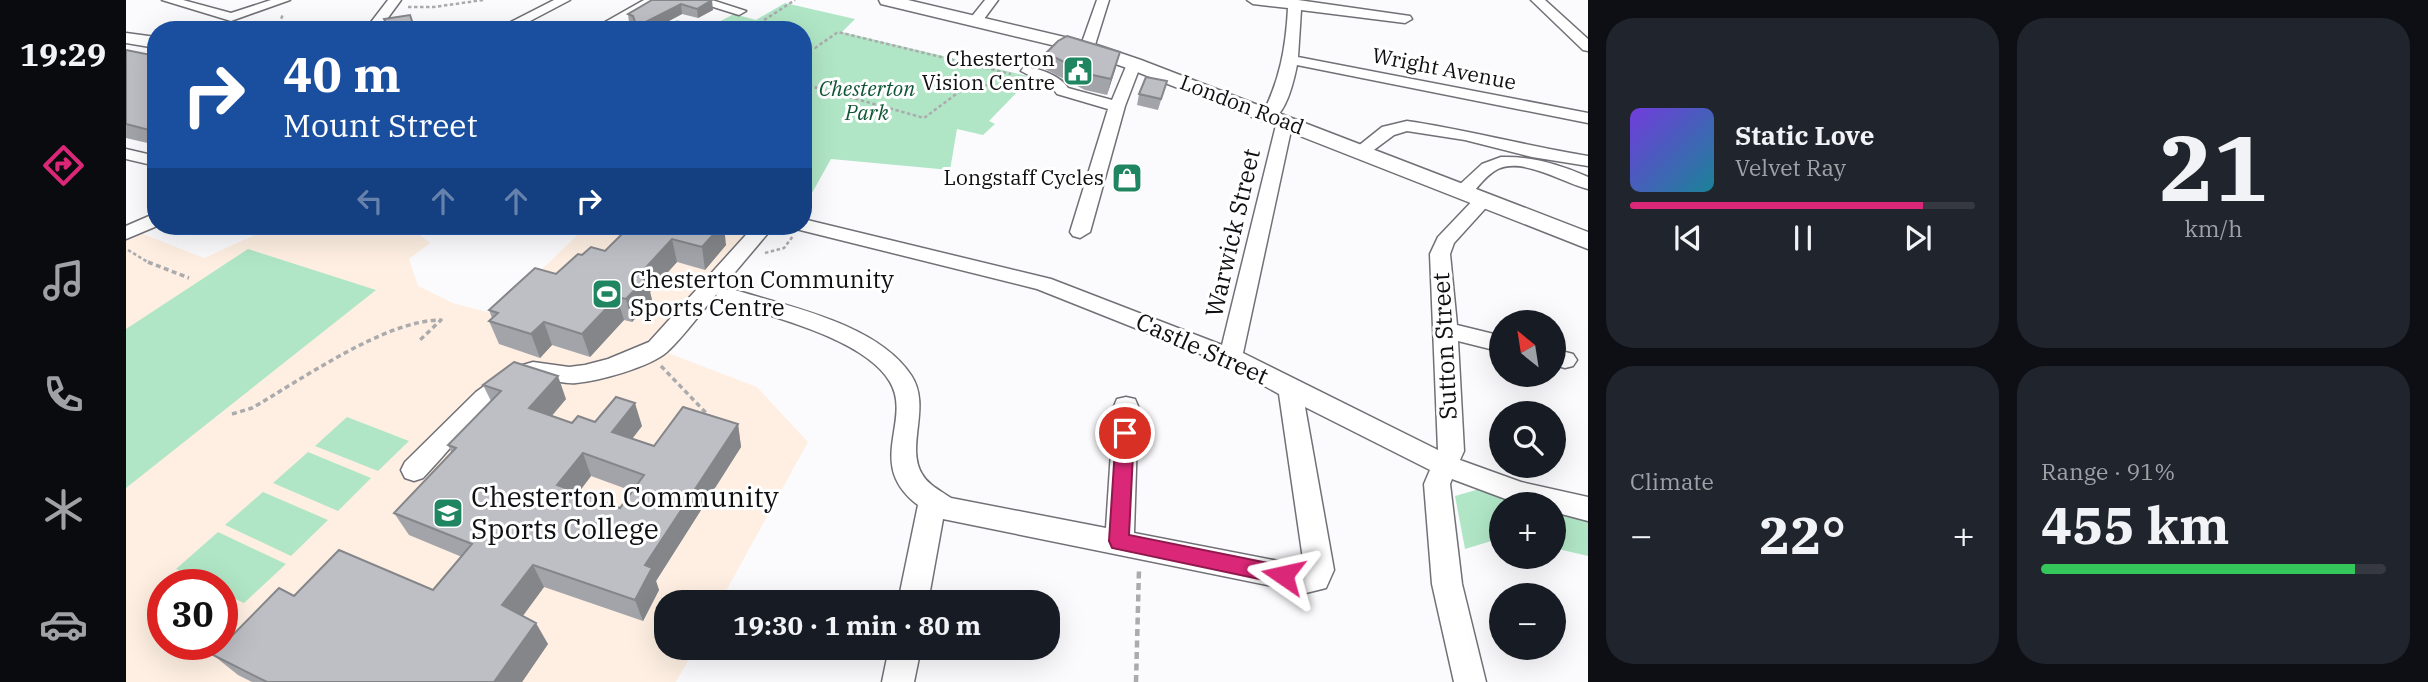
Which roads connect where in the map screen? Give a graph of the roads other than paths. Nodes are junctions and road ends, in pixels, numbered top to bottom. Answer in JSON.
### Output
{"nodes":[{"id":1,"x":168,"y":0,"type":"edge"},
{"id":2,"x":283,"y":0,"type":"edge"},
{"id":3,"x":564,"y":0,"type":"edge"},
{"id":4,"x":657,"y":0,"type":"edge"},
{"id":5,"x":697,"y":0,"type":"edge"},
{"id":6,"x":887,"y":0,"type":"edge"},
{"id":7,"x":992,"y":0,"type":"edge"},
{"id":8,"x":1103,"y":0,"type":"edge"},
{"id":9,"x":1254,"y":0,"type":"edge"},
{"id":10,"x":1536,"y":0,"type":"edge"},
{"id":11,"x":1294,"y":3,"type":"edge"},
{"id":12,"x":392,"y":4,"type":"edge"},
{"id":13,"x":739,"y":11,"type":"dead end"},
{"id":14,"x":1405,"y":19,"type":"dead end"},
{"id":15,"x":976,"y":20,"type":"junction"},
{"id":16,"x":379,"y":21,"type":"edge"},
{"id":17,"x":521,"y":21,"type":"edge"},
{"id":18,"x":617,"y":21,"type":"edge"},
{"id":19,"x":126,"y":38,"type":"edge"},
{"id":20,"x":147,"y":42,"type":"edge"},
{"id":21,"x":1588,"y":47,"type":"edge"},
{"id":22,"x":1087,"y":48,"type":"junction"},
{"id":23,"x":1292,"y":60,"type":"junction"},
{"id":24,"x":1133,"y":64,"type":"junction"},
{"id":25,"x":1022,"y":73,"type":"road end"},
{"id":26,"x":1117,"y":106,"type":"junction"},
{"id":27,"x":1278,"y":118,"type":"junction"},
{"id":28,"x":1588,"y":118,"type":"edge"},
{"id":29,"x":1361,"y":151,"type":"junction"},
{"id":30,"x":126,"y":154,"type":"edge"},
{"id":31,"x":147,"y":159,"type":"edge"},
{"id":32,"x":1588,"y":161,"type":"edge"},
{"id":33,"x":1588,"y":184,"type":"edge"},
{"id":34,"x":1464,"y":192,"type":"junction"},
{"id":35,"x":1484,"y":200,"type":"junction"},
{"id":36,"x":147,"y":223,"type":"edge"},
{"id":37,"x":812,"y":227,"type":"edge"},
{"id":38,"x":1080,"y":232,"type":"dead end"},
{"id":39,"x":126,"y":233,"type":"edge"},
{"id":40,"x":756,"y":235,"type":"edge"},
{"id":41,"x":1588,"y":241,"type":"edge"},
{"id":42,"x":727,"y":295,"type":"dead end"},
{"id":43,"x":1446,"y":330,"type":"junction"},
{"id":44,"x":1489,"y":341,"type":"edge"},
{"id":45,"x":1231,"y":357,"type":"junction"},
{"id":46,"x":1290,"y":389,"type":"junction"},
{"id":47,"x":1126,"y":406,"type":"dead end"},
{"id":48,"x":1444,"y":466,"type":"junction"},
{"id":49,"x":414,"y":470,"type":"dead end"},
{"id":50,"x":933,"y":500,"type":"junction"},
{"id":51,"x":1588,"y":509,"type":"edge"},
{"id":52,"x":1129,"y":544,"type":"junction"},
{"id":53,"x":915,"y":590,"type":"edge"},
{"id":54,"x":903,"y":660,"type":"edge"},
{"id":55,"x":898,"y":682,"type":"edge"},
{"id":56,"x":1470,"y":682,"type":"edge"}],
"edges":[{"from":1,"to":2,"type":"street"},
{"from":3,"to":17,"type":"street"},
{"from":4,"to":18,"type":"main road"},
{"from":5,"to":13,"type":"street"},
{"from":6,"to":15,"type":"main road","name":"London Road"},
{"from":7,"to":15,"type":"street"},
{"from":8,"to":22,"type":"street"},
{"from":9,"to":11,"type":"street"},
{"from":10,"to":21,"type":"street"},
{"from":11,"to":14,"type":"street"},
{"from":11,"to":23,"type":"street","name":"Warwick Street"},
{"from":12,"to":16,"type":"street"},
{"from":15,"to":22,"type":"main road","name":"London Road"},
{"from":19,"to":20,"type":"main road"},
{"from":22,"to":24,"type":"main road","name":"London Road"},
{"from":23,"to":27,"type":"street","name":"Warwick Street"},
{"from":23,"to":28,"type":"street","name":"Wright Avenue"},
{"from":24,"to":26,"type":"street"},
{"from":24,"to":27,"type":"main road","name":"London Road"},
{"from":25,"to":26,"type":"street"},
{"from":26,"to":38,"type":"street"},
{"from":27,"to":29,"type":"main road","name":"London Road"},
{"from":27,"to":45,"type":"street","name":"Warwick Street"},
{"from":29,"to":32,"type":"street"},
{"from":29,"to":34,"type":"main road","name":"London Road"},
{"from":30,"to":31,"type":"street"},
{"from":33,"to":34,"type":"street"},
{"from":34,"to":35,"type":"main road","name":"London Road"},
{"from":35,"to":41,"type":"main road","name":"London Road"},
{"from":35,"to":43,"type":"street","name":"Sutton Street"},
{"from":36,"to":39,"type":"street"},
{"from":37,"to":45,"type":"street","name":"Castle Street"},
{"from":40,"to":49,"type":"street"},
{"from":42,"to":50,"type":"street"},
{"from":43,"to":44,"type":"street"},
{"from":43,"to":48,"type":"street","name":"Sutton Street"},
{"from":45,"to":46,"type":"street","name":"Castle Street"},
{"from":46,"to":48,"type":"street","name":"Castle Street"},
{"from":46,"to":52,"type":"street"},
{"from":47,"to":52,"type":"street"},
{"from":48,"to":51,"type":"street","name":"Castle Street"},
{"from":48,"to":56,"type":"street","name":"Sutton Street"},
{"from":50,"to":52,"type":"street"},
{"from":50,"to":53,"type":"street"},
{"from":54,"to":55,"type":"street"}]}
